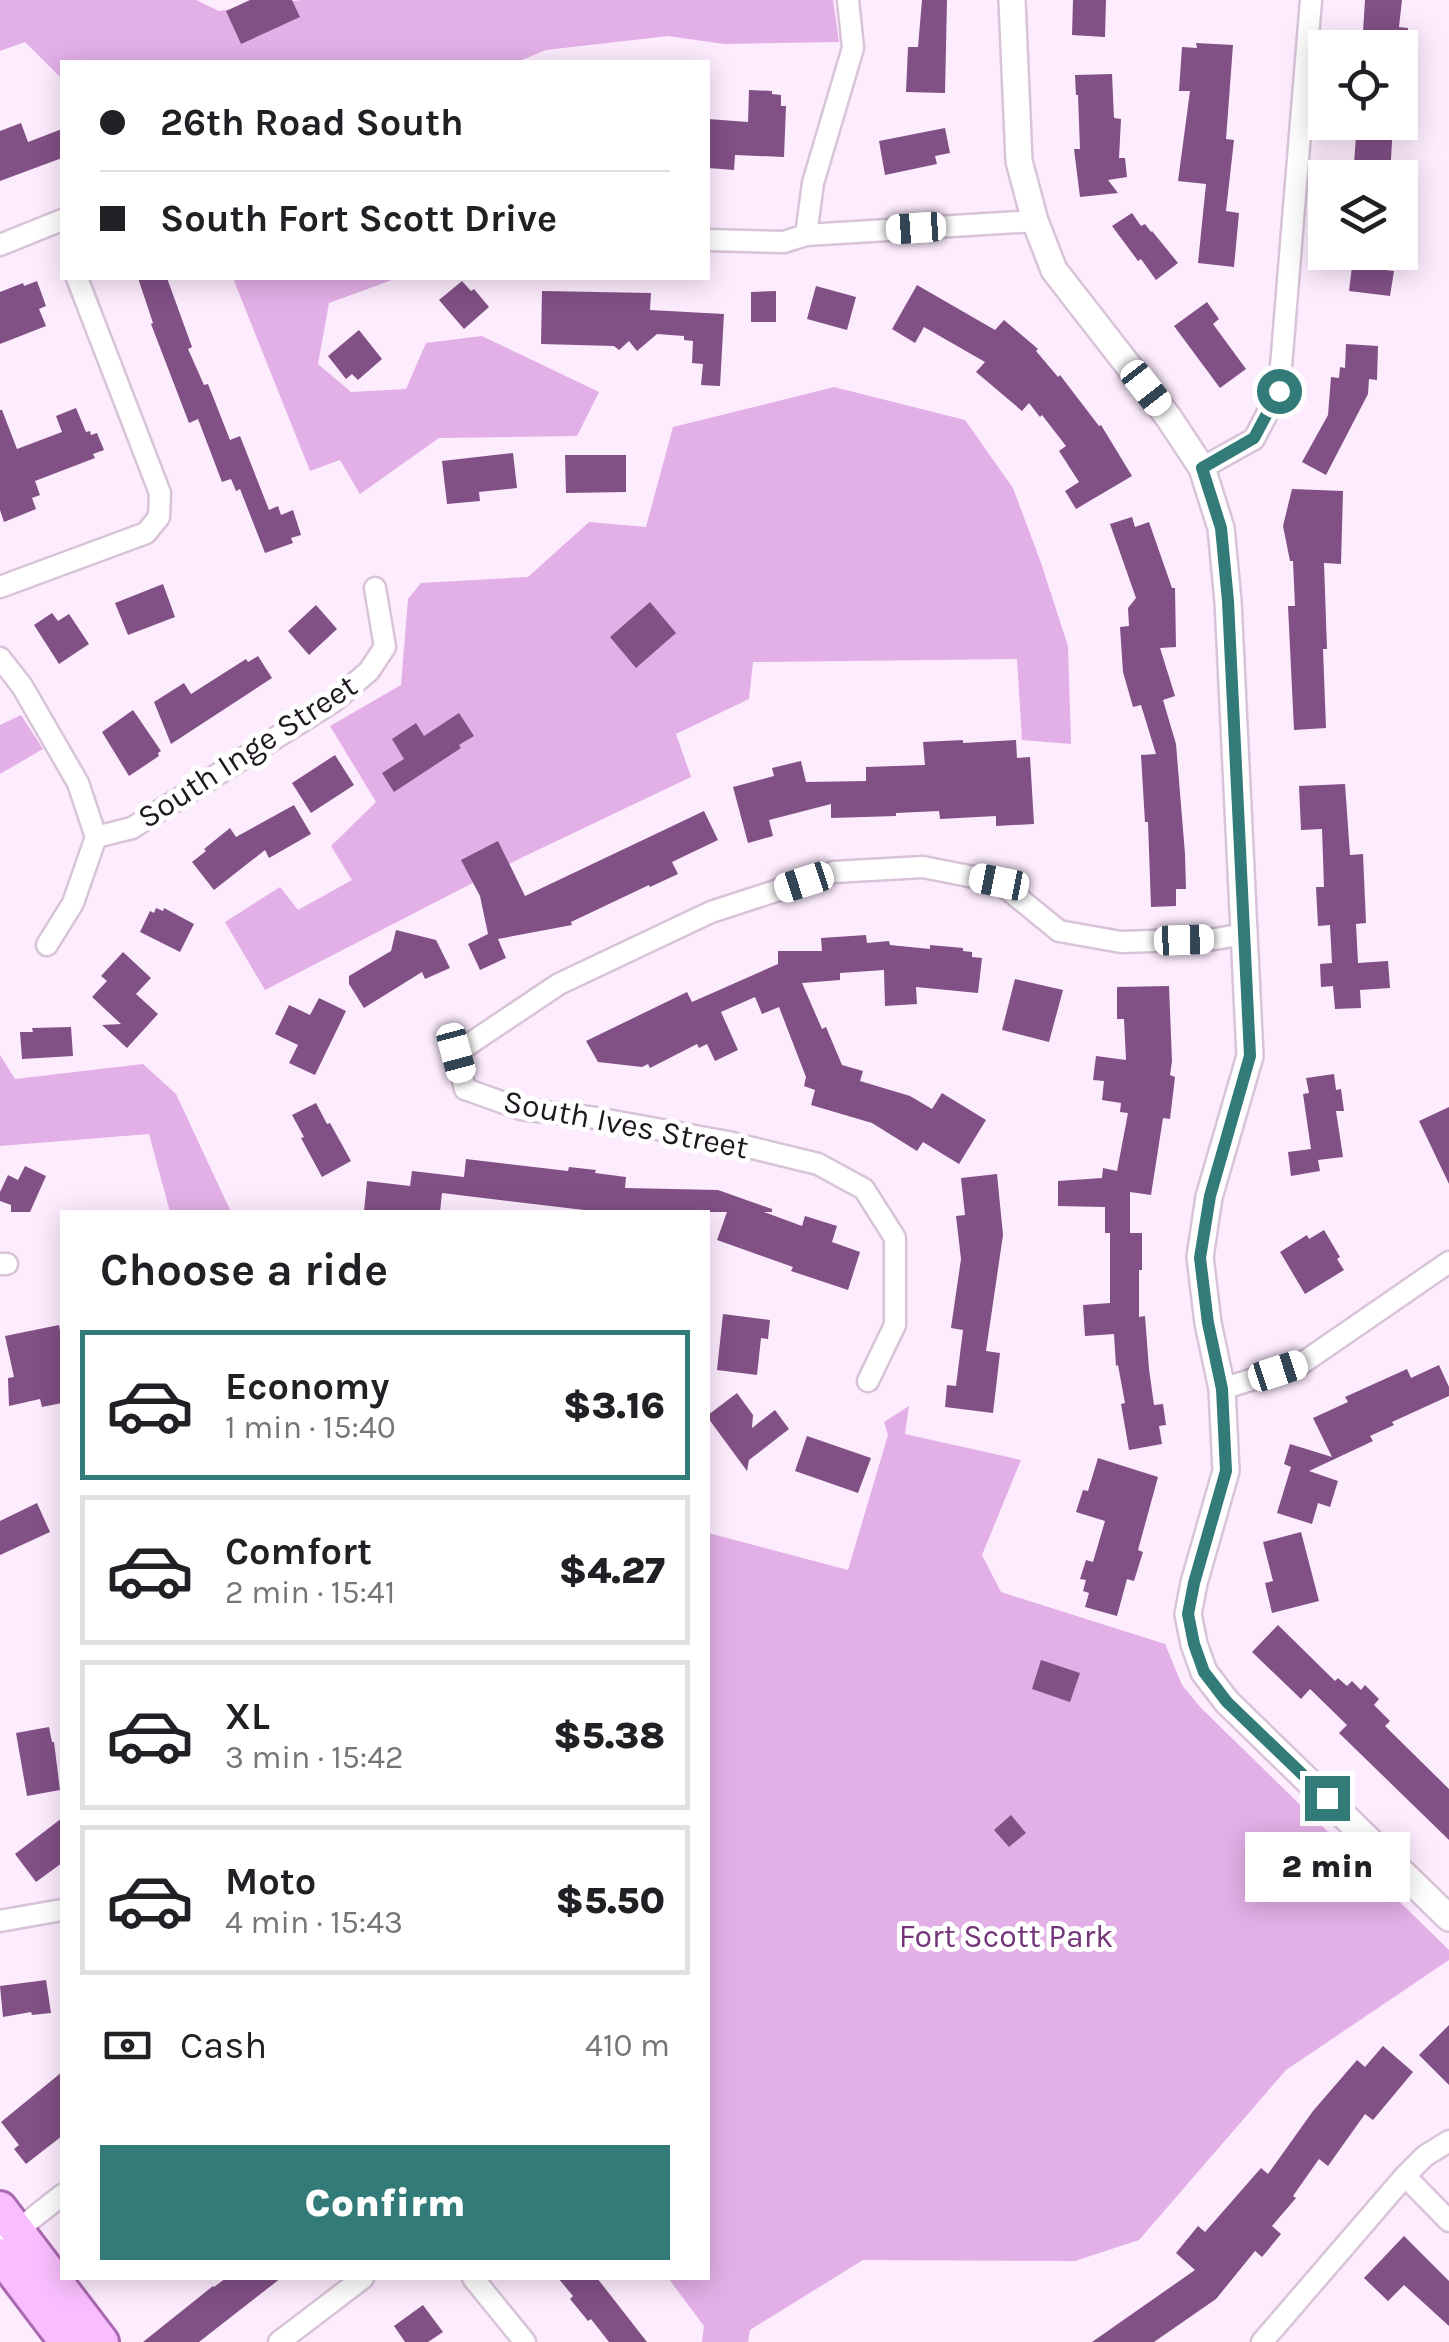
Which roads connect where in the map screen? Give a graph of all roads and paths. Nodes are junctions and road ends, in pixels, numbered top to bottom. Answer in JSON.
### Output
{"nodes":[{"id":1,"x":848,"y":0,"type":"edge"},
{"id":2,"x":1012,"y":0,"type":"edge"},
{"id":3,"x":1310,"y":0,"type":"edge"},
{"id":4,"x":1035,"y":221,"type":"junction"},
{"id":5,"x":60,"y":228,"type":"edge"},
{"id":6,"x":806,"y":235,"type":"junction"},
{"id":7,"x":710,"y":240,"type":"edge"},
{"id":8,"x":0,"y":245,"type":"edge"},
{"id":9,"x":78,"y":280,"type":"edge"},
{"id":10,"x":1202,"y":468,"type":"junction"},
{"id":11,"x":0,"y":587,"type":"edge"},
{"id":12,"x":375,"y":588,"type":"dead end"},
{"id":13,"x":0,"y":658,"type":"edge"},
{"id":14,"x":96,"y":837,"type":"junction"},
{"id":15,"x":1245,"y":934,"type":"junction"},
{"id":16,"x":46,"y":944,"type":"dead end"},
{"id":17,"x":1449,"y":1262,"type":"edge"},
{"id":18,"x":868,"y":1381,"type":"dead end"},
{"id":19,"x":1222,"y":1389,"type":"junction"},
{"id":20,"x":60,"y":1910,"type":"edge"},
{"id":21,"x":1449,"y":1918,"type":"edge"},
{"id":22,"x":0,"y":1921,"type":"edge"},
{"id":23,"x":1449,"y":2141,"type":"edge"},
{"id":24,"x":1406,"y":2176,"type":"junction"},
{"id":25,"x":60,"y":2196,"type":"edge"},
{"id":26,"x":1449,"y":2220,"type":"edge"},
{"id":27,"x":4,"y":2235,"type":"edge"},
{"id":28,"x":359,"y":2280,"type":"edge"},
{"id":29,"x":475,"y":2280,"type":"edge"},
{"id":30,"x":66,"y":2342,"type":"edge"},
{"id":31,"x":102,"y":2342,"type":"edge"},
{"id":32,"x":279,"y":2342,"type":"edge"},
{"id":33,"x":524,"y":2342,"type":"edge"},
{"id":34,"x":1262,"y":2342,"type":"edge"}],
"edges":[{"from":1,"to":6,"type":"street"},
{"from":2,"to":4,"type":"street"},
{"from":3,"to":10,"type":"street"},
{"from":4,"to":6,"type":"street"},
{"from":4,"to":10,"type":"street"},
{"from":5,"to":8,"type":"street"},
{"from":6,"to":7,"type":"street"},
{"from":9,"to":11,"type":"street"},
{"from":10,"to":15,"type":"street"},
{"from":12,"to":14,"type":"street","name":"South Inge Street"},
{"from":13,"to":14,"type":"street"},
{"from":14,"to":16,"type":"street"},
{"from":15,"to":18,"type":"street","name":"South Ives Street"},
{"from":15,"to":19,"type":"street"},
{"from":17,"to":19,"type":"street"},
{"from":19,"to":21,"type":"street"},
{"from":20,"to":22,"type":"street"},
{"from":23,"to":24,"type":"street"},
{"from":24,"to":26,"type":"street"},
{"from":24,"to":34,"type":"street"},
{"from":25,"to":27,"type":"street"},
{"from":27,"to":30,"type":"main road"},
{"from":27,"to":31,"type":"main road"},
{"from":28,"to":32,"type":"street"},
{"from":29,"to":33,"type":"street"}]}
